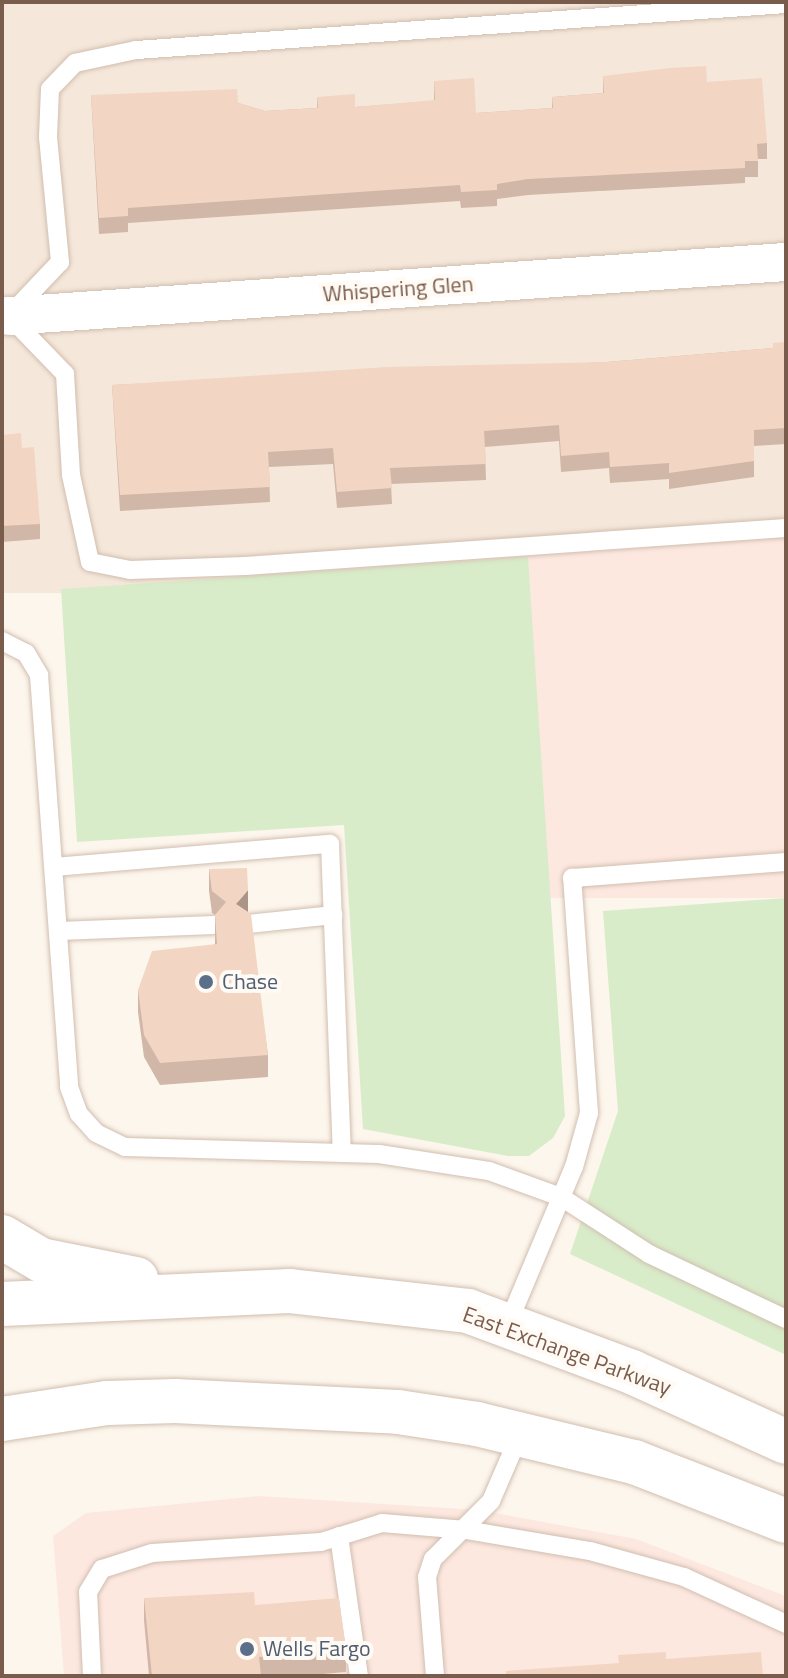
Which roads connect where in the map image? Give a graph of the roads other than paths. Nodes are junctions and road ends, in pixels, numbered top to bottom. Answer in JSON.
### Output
{"nodes":[{"id":1,"x":786,"y":4,"type":"edge"},
{"id":2,"x":786,"y":262,"type":"edge"},
{"id":3,"x":9,"y":316,"type":"junction"},
{"id":4,"x":786,"y":528,"type":"edge"},
{"id":5,"x":2,"y":641,"type":"edge"},
{"id":6,"x":786,"y":862,"type":"edge"},
{"id":7,"x":54,"y":867,"type":"junction"},
{"id":8,"x":334,"y":915,"type":"junction"},
{"id":9,"x":248,"y":924,"type":"edge"},
{"id":10,"x":214,"y":925,"type":"edge"},
{"id":11,"x":59,"y":931,"type":"junction"},
{"id":12,"x":342,"y":1152,"type":"junction"},
{"id":13,"x":561,"y":1197,"type":"junction"},
{"id":14,"x":2,"y":1237,"type":"edge"},
{"id":15,"x":290,"y":1291,"type":"junction"},
{"id":16,"x":2,"y":1304,"type":"edge"},
{"id":17,"x":786,"y":1319,"type":"edge"},
{"id":18,"x":507,"y":1326,"type":"junction"},
{"id":19,"x":2,"y":1419,"type":"edge"},
{"id":20,"x":520,"y":1434,"type":"junction"},
{"id":21,"x":786,"y":1442,"type":"edge"},
{"id":22,"x":786,"y":1521,"type":"edge"},
{"id":23,"x":466,"y":1530,"type":"junction"},
{"id":24,"x":339,"y":1536,"type":"junction"},
{"id":25,"x":786,"y":1624,"type":"edge"},
{"id":26,"x":92,"y":1676,"type":"edge"},
{"id":27,"x":359,"y":1676,"type":"edge"},
{"id":28,"x":435,"y":1676,"type":"edge"}],
"edges":[{"from":1,"to":3,"type":"lane"},
{"from":2,"to":3,"type":"street","name":"Whispering Glen"},
{"from":3,"to":4,"type":"lane"},
{"from":5,"to":7,"type":"lane"},
{"from":6,"to":13,"type":"lane"},
{"from":7,"to":8,"type":"lane"},
{"from":7,"to":11,"type":"lane"},
{"from":8,"to":9,"type":"lane"},
{"from":8,"to":12,"type":"lane"},
{"from":10,"to":11,"type":"lane"},
{"from":11,"to":12,"type":"lane"},
{"from":12,"to":13,"type":"lane"},
{"from":13,"to":17,"type":"lane"},
{"from":13,"to":18,"type":"lane"},
{"from":14,"to":15,"type":"street"},
{"from":15,"to":16,"type":"street","name":"East Exchange Parkway"},
{"from":15,"to":18,"type":"street","name":"East Exchange Parkway"},
{"from":18,"to":21,"type":"street","name":"East Exchange Parkway"},
{"from":19,"to":20,"type":"street"},
{"from":20,"to":22,"type":"street"},
{"from":20,"to":23,"type":"lane"},
{"from":23,"to":24,"type":"lane"},
{"from":23,"to":25,"type":"lane"},
{"from":23,"to":28,"type":"lane"},
{"from":24,"to":26,"type":"lane"},
{"from":24,"to":27,"type":"lane"}]}
